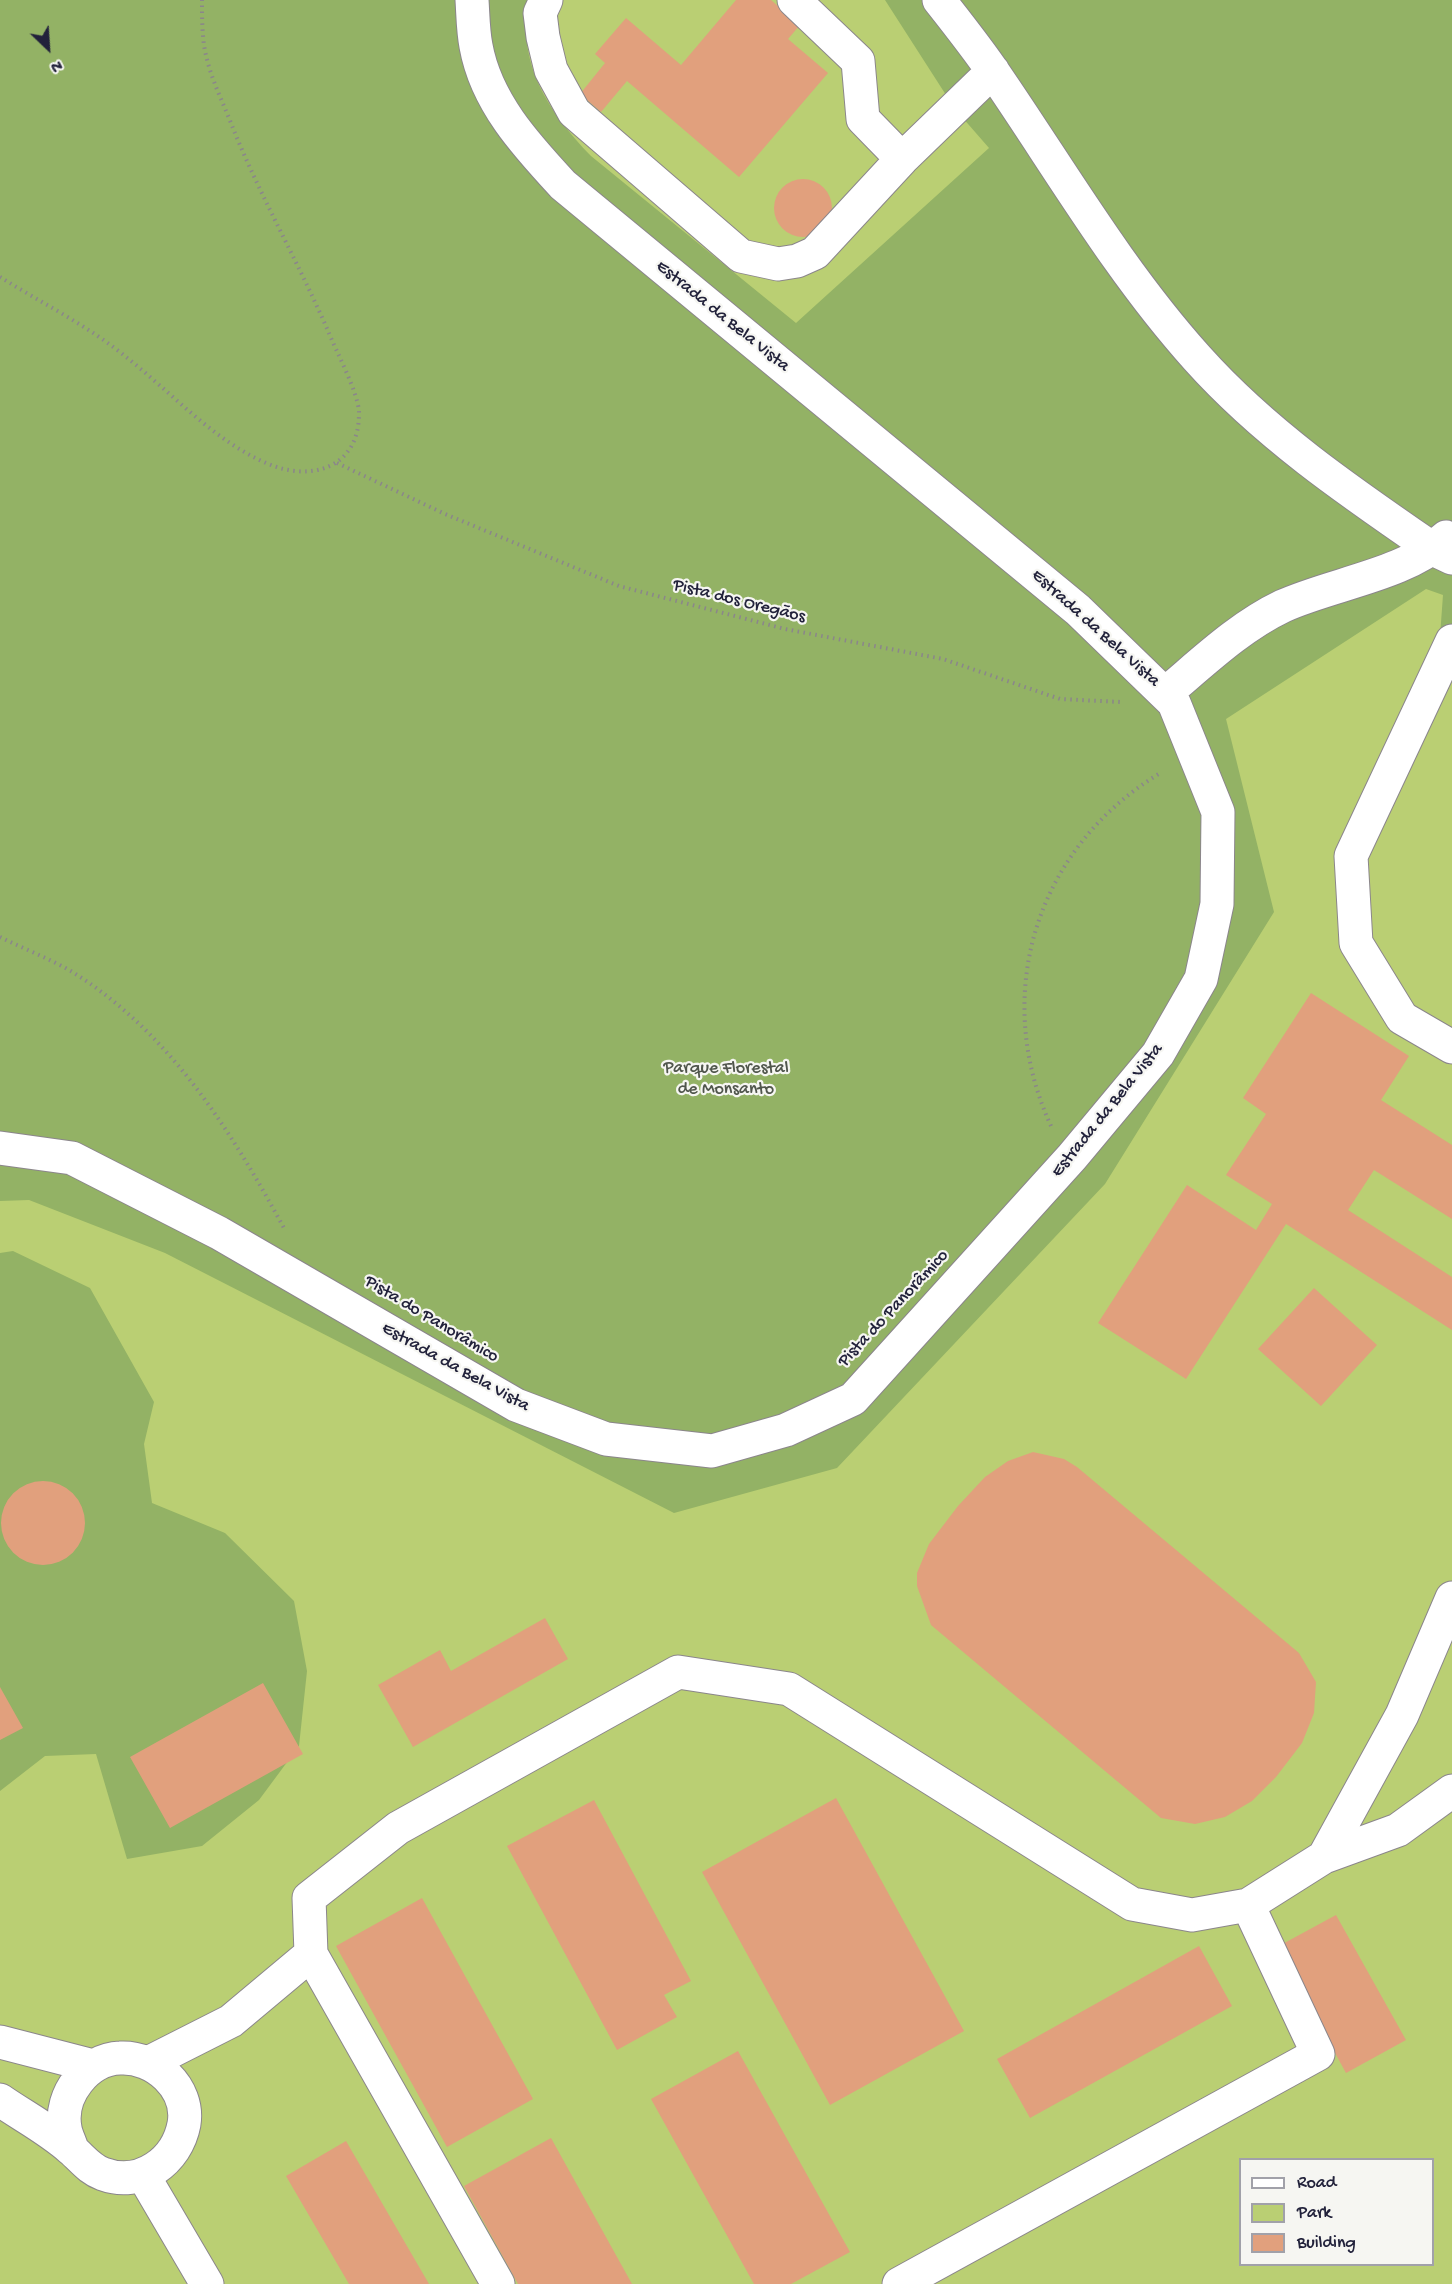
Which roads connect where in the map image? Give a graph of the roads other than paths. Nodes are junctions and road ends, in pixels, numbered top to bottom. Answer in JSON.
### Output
{"nodes":[{"id":1,"x":472,"y":0,"type":"edge"},
{"id":2,"x":546,"y":0,"type":"edge"},
{"id":3,"x":794,"y":0,"type":"edge"},
{"id":4,"x":939,"y":0,"type":"edge"},
{"id":5,"x":993,"y":71,"type":"junction"},
{"id":6,"x":902,"y":159,"type":"junction"},
{"id":7,"x":1444,"y":548,"type":"edge"},
{"id":8,"x":1452,"y":641,"type":"edge"},
{"id":9,"x":1166,"y":693,"type":"junction"},
{"id":10,"x":1452,"y":1047,"type":"edge"},
{"id":11,"x":0,"y":1148,"type":"edge"},
{"id":12,"x":1452,"y":1598,"type":"edge"},
{"id":13,"x":1452,"y":1791,"type":"edge"},
{"id":14,"x":1324,"y":1857,"type":"junction"},
{"id":15,"x":1248,"y":1905,"type":"junction"},
{"id":16,"x":311,"y":1954,"type":"junction"},
{"id":17,"x":0,"y":2042,"type":"edge"},
{"id":18,"x":148,"y":2062,"type":"junction"},
{"id":19,"x":93,"y":2066,"type":"junction"},
{"id":20,"x":0,"y":2100,"type":"edge"},
{"id":21,"x":72,"y":2149,"type":"junction"},
{"id":22,"x":143,"y":2175,"type":"junction"},
{"id":23,"x":207,"y":2284,"type":"edge"},
{"id":24,"x":498,"y":2284,"type":"edge"},
{"id":25,"x":899,"y":2284,"type":"edge"}],
"edges":[{"from":1,"to":9,"type":"street","name":"Estrada da Bela Vista"},
{"from":2,"to":6,"type":"street"},
{"from":3,"to":6,"type":"street"},
{"from":4,"to":5,"type":"street"},
{"from":5,"to":6,"type":"street"},
{"from":5,"to":7,"type":"street"},
{"from":7,"to":9,"type":"street"},
{"from":8,"to":10,"type":"street"},
{"from":9,"to":11,"type":"street","name":"Estrada da Bela Vista"},
{"from":12,"to":14,"type":"street"},
{"from":13,"to":14,"type":"street"},
{"from":14,"to":15,"type":"street"},
{"from":15,"to":16,"type":"street"},
{"from":15,"to":25,"type":"street"},
{"from":16,"to":18,"type":"street"},
{"from":16,"to":24,"type":"street"},
{"from":17,"to":19,"type":"street"},
{"from":18,"to":19,"type":"street"},
{"from":18,"to":22,"type":"street"},
{"from":19,"to":21,"type":"street"},
{"from":20,"to":21,"type":"street"},
{"from":21,"to":22,"type":"street"},
{"from":22,"to":23,"type":"street"}]}
